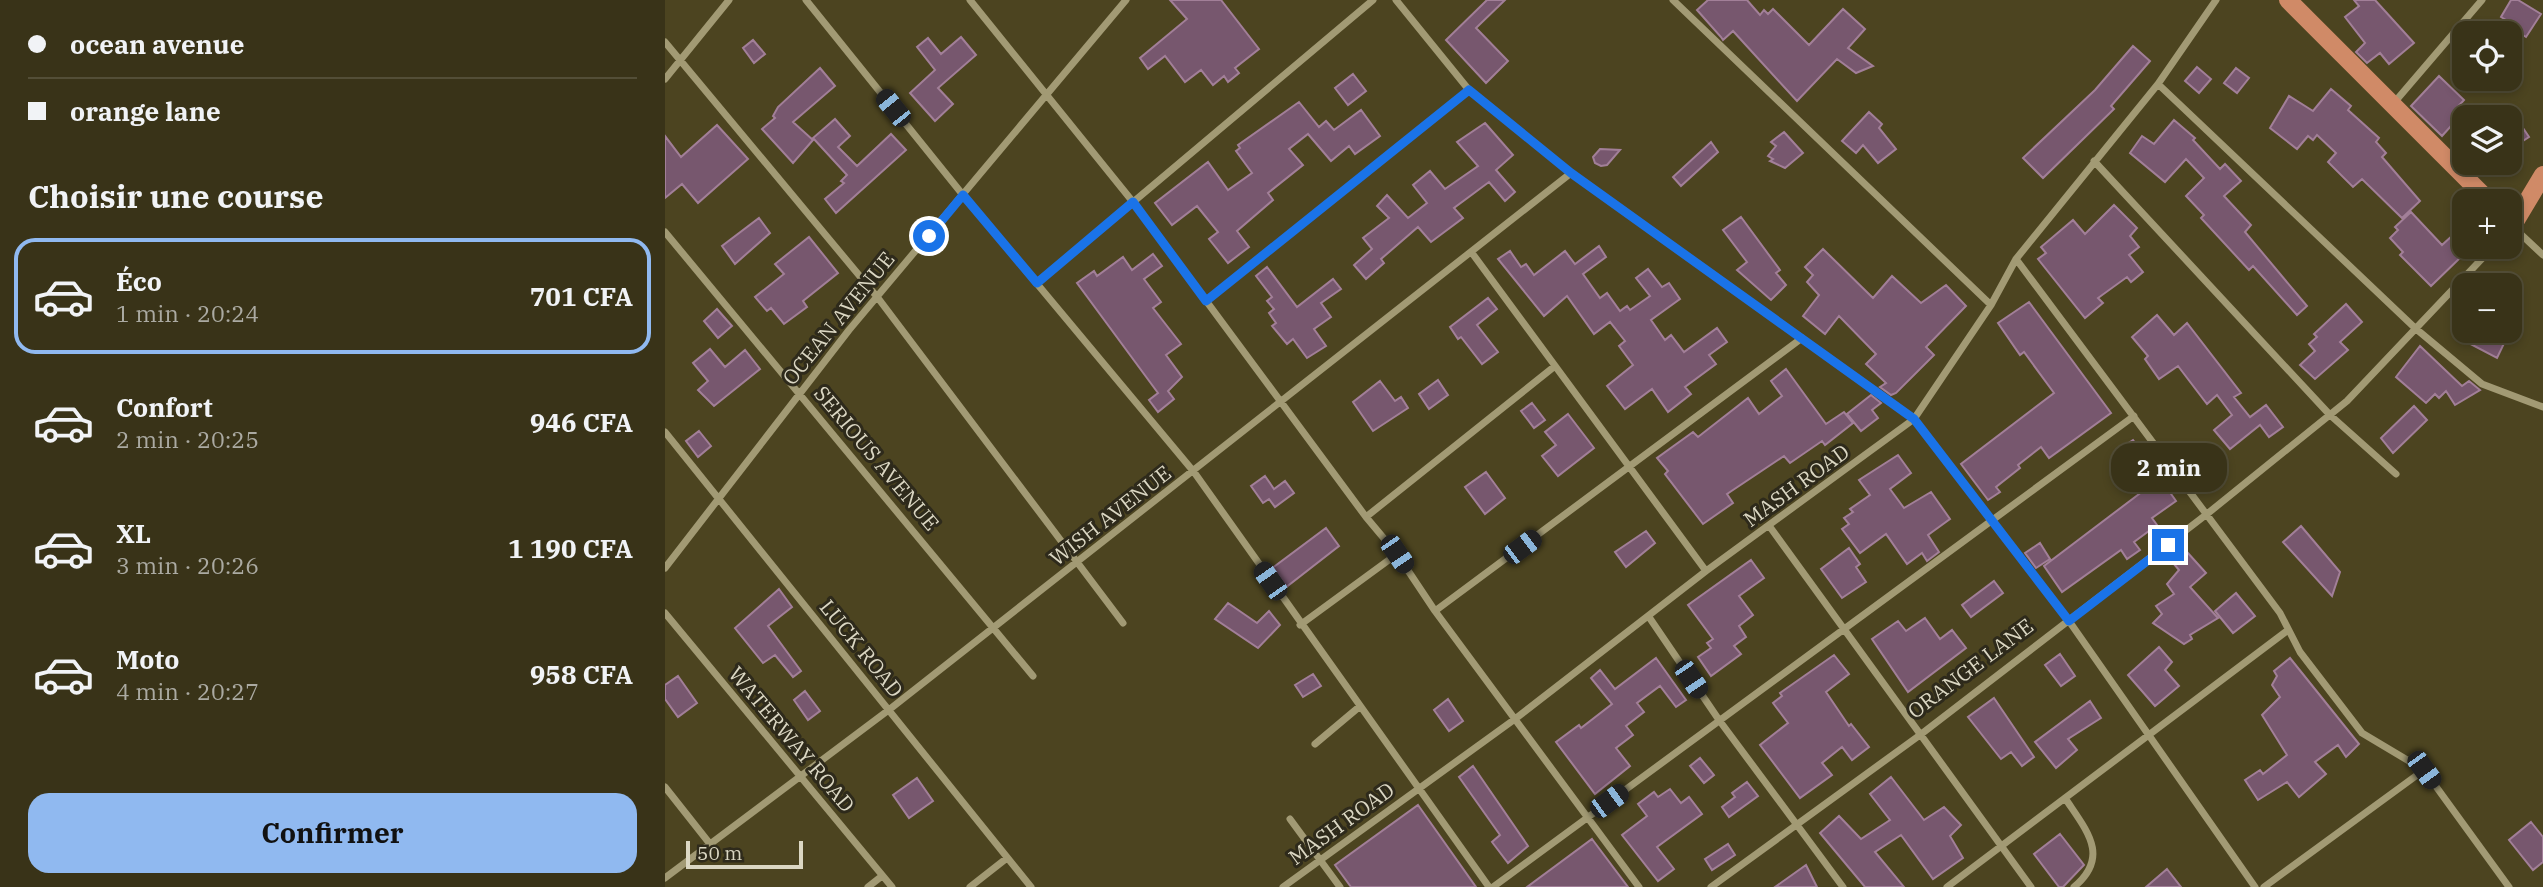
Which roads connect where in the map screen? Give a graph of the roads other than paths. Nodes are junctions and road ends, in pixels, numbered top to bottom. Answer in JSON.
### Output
{"nodes":[{"id":1,"x":729,"y":0,"type":"edge"},
{"id":2,"x":806,"y":0,"type":"edge"},
{"id":3,"x":970,"y":0,"type":"edge"},
{"id":4,"x":1126,"y":0,"type":"edge"},
{"id":5,"x":1373,"y":0,"type":"edge"},
{"id":6,"x":1397,"y":0,"type":"edge"},
{"id":7,"x":1673,"y":0,"type":"edge"},
{"id":8,"x":2216,"y":0,"type":"edge"},
{"id":9,"x":2288,"y":0,"type":"edge"},
{"id":10,"x":2482,"y":0,"type":"edge"},
{"id":11,"x":665,"y":42,"type":"edge"},
{"id":12,"x":680,"y":60,"type":"junction"},
{"id":13,"x":665,"y":79,"type":"edge"},
{"id":14,"x":2158,"y":84,"type":"junction"},
{"id":15,"x":1469,"y":90,"type":"junction"},
{"id":16,"x":1048,"y":94,"type":"junction"},
{"id":17,"x":2392,"y":104,"type":"junction"},
{"id":18,"x":2094,"y":161,"type":"junction"},
{"id":19,"x":1571,"y":173,"type":"junction"},
{"id":20,"x":2543,"y":175,"type":"edge"},
{"id":21,"x":2477,"y":189,"type":"edge"},
{"id":22,"x":963,"y":195,"type":"junction"},
{"id":23,"x":1133,"y":202,"type":"junction"},
{"id":24,"x":2522,"y":208,"type":"edge"},
{"id":25,"x":665,"y":232,"type":"edge"},
{"id":26,"x":2522,"y":236,"type":"edge"},
{"id":27,"x":1472,"y":253,"type":"junction"},
{"id":28,"x":2543,"y":255,"type":"edge"},
{"id":29,"x":2016,"y":259,"type":"junction"},
{"id":30,"x":2481,"y":259,"type":"edge"},
{"id":31,"x":1037,"y":283,"type":"junction"},
{"id":32,"x":878,"y":298,"type":"junction"},
{"id":33,"x":1206,"y":301,"type":"junction"},
{"id":34,"x":1991,"y":305,"type":"junction"},
{"id":35,"x":2415,"y":328,"type":"junction"},
{"id":36,"x":1802,"y":338,"type":"junction"},
{"id":37,"x":1555,"y":366,"type":"junction"},
{"id":38,"x":799,"y":392,"type":"junction"},
{"id":39,"x":1280,"y":402,"type":"junction"},
{"id":40,"x":2543,"y":407,"type":"edge"},
{"id":41,"x":2330,"y":415,"type":"junction"},
{"id":42,"x":2134,"y":416,"type":"junction"},
{"id":43,"x":1914,"y":419,"type":"junction"},
{"id":44,"x":665,"y":432,"type":"edge"},
{"id":45,"x":1630,"y":467,"type":"junction"},
{"id":46,"x":1194,"y":472,"type":"junction"},
{"id":47,"x":2396,"y":474,"type":"dead end"},
{"id":48,"x":717,"y":497,"type":"junction"},
{"id":49,"x":2207,"y":514,"type":"junction"},
{"id":50,"x":1366,"y":517,"type":"junction"},
{"id":51,"x":1992,"y":522,"type":"junction"},
{"id":52,"x":1770,"y":527,"type":"junction"},
{"id":53,"x":1397,"y":554,"type":"junction"},
{"id":54,"x":1079,"y":561,"type":"junction"},
{"id":55,"x":665,"y":568,"type":"edge"},
{"id":56,"x":1706,"y":570,"type":"junction"},
{"id":57,"x":1435,"y":611,"type":"junction"},
{"id":58,"x":665,"y":614,"type":"edge"},
{"id":59,"x":1649,"y":617,"type":"junction"},
{"id":60,"x":2069,"y":621,"type":"junction"},
{"id":61,"x":1123,"y":623,"type":"dead end"},
{"id":62,"x":1300,"y":625,"type":"junction"},
{"id":63,"x":995,"y":627,"type":"junction"},
{"id":64,"x":1844,"y":629,"type":"junction"},
{"id":65,"x":2288,"y":630,"type":"junction"},
{"id":66,"x":1033,"y":676,"type":"dead end"},
{"id":67,"x":1359,"y":708,"type":"junction"},
{"id":68,"x":890,"y":709,"type":"junction"},
{"id":69,"x":1515,"y":719,"type":"junction"},
{"id":70,"x":1719,"y":720,"type":"junction"},
{"id":71,"x":1920,"y":735,"type":"junction"},
{"id":72,"x":2147,"y":736,"type":"junction"},
{"id":73,"x":1315,"y":744,"type":"dead end"},
{"id":74,"x":2424,"y":770,"type":"junction"},
{"id":75,"x":799,"y":775,"type":"junction"},
{"id":76,"x":665,"y":787,"type":"edge"},
{"id":77,"x":1419,"y":788,"type":"junction"},
{"id":78,"x":2066,"y":798,"type":"junction"},
{"id":79,"x":1587,"y":818,"type":"junction"},
{"id":80,"x":1290,"y":819,"type":"dead end"},
{"id":81,"x":1797,"y":824,"type":"junction"},
{"id":82,"x":710,"y":844,"type":"junction"},
{"id":83,"x":2001,"y":846,"type":"junction"},
{"id":84,"x":1007,"y":858,"type":"junction"},
{"id":85,"x":1321,"y":860,"type":"junction"},
{"id":86,"x":882,"y":876,"type":"junction"},
{"id":87,"x":665,"y":878,"type":"edge"},
{"id":88,"x":868,"y":887,"type":"edge"},
{"id":89,"x":892,"y":887,"type":"edge"},
{"id":90,"x":971,"y":887,"type":"edge"},
{"id":91,"x":1031,"y":887,"type":"edge"},
{"id":92,"x":1283,"y":887,"type":"edge"},
{"id":93,"x":1340,"y":887,"type":"edge"},
{"id":94,"x":1491,"y":887,"type":"edge"},
{"id":95,"x":1639,"y":887,"type":"edge"},
{"id":96,"x":1711,"y":887,"type":"edge"},
{"id":97,"x":1843,"y":887,"type":"edge"},
{"id":98,"x":1947,"y":887,"type":"edge"},
{"id":99,"x":2031,"y":887,"type":"edge"},
{"id":100,"x":2074,"y":887,"type":"edge"},
{"id":101,"x":2255,"y":887,"type":"edge"},
{"id":102,"x":2264,"y":887,"type":"edge"},
{"id":103,"x":2509,"y":887,"type":"edge"}],
"edges":[{"from":1,"to":12,"type":"street"},
{"from":2,"to":22,"type":"street"},
{"from":3,"to":16,"type":"street"},
{"from":4,"to":16,"type":"street","name":"OCEAN AVENUE"},
{"from":5,"to":23,"type":"street"},
{"from":6,"to":15,"type":"street"},
{"from":7,"to":34,"type":"street"},
{"from":8,"to":14,"type":"street","name":"MASH ROAD"},
{"from":9,"to":17,"type":"main road"},
{"from":10,"to":17,"type":"street"},
{"from":11,"to":12,"type":"street"},
{"from":12,"to":13,"type":"street"},
{"from":12,"to":32,"type":"street"},
{"from":14,"to":18,"type":"street","name":"MASH ROAD"},
{"from":14,"to":35,"type":"street"},
{"from":15,"to":19,"type":"street"},
{"from":15,"to":33,"type":"street"},
{"from":16,"to":22,"type":"street","name":"OCEAN AVENUE"},
{"from":16,"to":23,"type":"street"},
{"from":17,"to":21,"type":"main road"},
{"from":18,"to":29,"type":"street","name":"MASH ROAD"},
{"from":18,"to":41,"type":"street"},
{"from":19,"to":27,"type":"street","name":"WISH AVENUE"},
{"from":19,"to":36,"type":"street"},
{"from":20,"to":24,"type":"main road"},
{"from":22,"to":31,"type":"street"},
{"from":22,"to":32,"type":"street","name":"OCEAN AVENUE"},
{"from":23,"to":31,"type":"street"},
{"from":23,"to":33,"type":"street"},
{"from":25,"to":38,"type":"street","name":"SERIOUS AVENUE"},
{"from":26,"to":28,"type":"street"},
{"from":27,"to":37,"type":"street"},
{"from":27,"to":39,"type":"street","name":"WISH AVENUE"},
{"from":29,"to":34,"type":"street","name":"MASH ROAD"},
{"from":29,"to":42,"type":"street"},
{"from":30,"to":35,"type":"street","name":"ORANGE LANE"},
{"from":31,"to":46,"type":"street"},
{"from":32,"to":38,"type":"street","name":"OCEAN AVENUE"},
{"from":32,"to":54,"type":"street"},
{"from":33,"to":39,"type":"street"},
{"from":34,"to":43,"type":"street","name":"MASH ROAD"},
{"from":35,"to":40,"type":"street"},
{"from":35,"to":41,"type":"street","name":"ORANGE LANE"},
{"from":36,"to":43,"type":"street"},
{"from":36,"to":45,"type":"street"},
{"from":37,"to":45,"type":"street"},
{"from":37,"to":50,"type":"street"},
{"from":38,"to":48,"type":"street","name":"OCEAN AVENUE"},
{"from":38,"to":63,"type":"street","name":"SERIOUS AVENUE"},
{"from":39,"to":46,"type":"street","name":"WISH AVENUE"},
{"from":39,"to":50,"type":"street"},
{"from":41,"to":47,"type":"street"},
{"from":41,"to":49,"type":"street","name":"ORANGE LANE"},
{"from":42,"to":49,"type":"street"},
{"from":42,"to":51,"type":"street"},
{"from":43,"to":51,"type":"street"},
{"from":43,"to":52,"type":"street","name":"MASH ROAD"},
{"from":44,"to":48,"type":"street","name":"LUCK ROAD"},
{"from":45,"to":56,"type":"street"},
{"from":45,"to":57,"type":"street"},
{"from":46,"to":54,"type":"street","name":"WISH AVENUE"},
{"from":46,"to":62,"type":"street"},
{"from":48,"to":55,"type":"street","name":"OCEAN AVENUE"},
{"from":48,"to":68,"type":"street","name":"LUCK ROAD"},
{"from":49,"to":60,"type":"street","name":"ORANGE LANE"},
{"from":49,"to":65,"type":"street"},
{"from":50,"to":53,"type":"street"},
{"from":51,"to":60,"type":"street"},
{"from":51,"to":64,"type":"street"},
{"from":52,"to":56,"type":"street","name":"MASH ROAD"},
{"from":52,"to":64,"type":"street"},
{"from":53,"to":57,"type":"street"},
{"from":53,"to":62,"type":"street"},
{"from":54,"to":61,"type":"street"},
{"from":54,"to":63,"type":"street","name":"WISH AVENUE"},
{"from":56,"to":59,"type":"street","name":"MASH ROAD"},
{"from":57,"to":69,"type":"street"},
{"from":58,"to":75,"type":"street","name":"WATERWAY ROAD"},
{"from":59,"to":69,"type":"street","name":"MASH ROAD"},
{"from":59,"to":70,"type":"street"},
{"from":60,"to":71,"type":"street","name":"ORANGE LANE"},
{"from":60,"to":72,"type":"street"},
{"from":62,"to":67,"type":"street"},
{"from":63,"to":66,"type":"street","name":"SERIOUS AVENUE"},
{"from":63,"to":68,"type":"street","name":"WISH AVENUE"},
{"from":64,"to":70,"type":"street"},
{"from":64,"to":71,"type":"street"},
{"from":65,"to":72,"type":"street"},
{"from":65,"to":74,"type":"street"},
{"from":67,"to":73,"type":"street"},
{"from":67,"to":77,"type":"street"},
{"from":68,"to":75,"type":"street","name":"WISH AVENUE"},
{"from":68,"to":84,"type":"street","name":"LUCK ROAD"},
{"from":69,"to":77,"type":"street","name":"MASH ROAD"},
{"from":69,"to":79,"type":"street"},
{"from":70,"to":79,"type":"street"},
{"from":70,"to":81,"type":"street"},
{"from":71,"to":81,"type":"street","name":"ORANGE LANE"},
{"from":71,"to":83,"type":"street"},
{"from":72,"to":78,"type":"street"},
{"from":72,"to":101,"type":"street"},
{"from":74,"to":102,"type":"street"},
{"from":74,"to":103,"type":"street"},
{"from":75,"to":82,"type":"street","name":"WISH AVENUE"},
{"from":75,"to":86,"type":"street","name":"WATERWAY ROAD"},
{"from":76,"to":82,"type":"street"},
{"from":77,"to":85,"type":"street","name":"MASH ROAD"},
{"from":77,"to":94,"type":"street"},
{"from":78,"to":83,"type":"street"},
{"from":78,"to":100,"type":"street"},
{"from":79,"to":94,"type":"street"},
{"from":79,"to":95,"type":"street"},
{"from":80,"to":85,"type":"street"},
{"from":81,"to":96,"type":"street","name":"ORANGE LANE"},
{"from":81,"to":97,"type":"street"},
{"from":82,"to":87,"type":"street","name":"WISH AVENUE"},
{"from":83,"to":98,"type":"street"},
{"from":83,"to":99,"type":"street"},
{"from":84,"to":90,"type":"street"},
{"from":84,"to":91,"type":"street","name":"LUCK ROAD"},
{"from":85,"to":92,"type":"street","name":"MASH ROAD"},
{"from":85,"to":93,"type":"street"},
{"from":86,"to":88,"type":"street"},
{"from":86,"to":89,"type":"street","name":"WATERWAY ROAD"}]}
